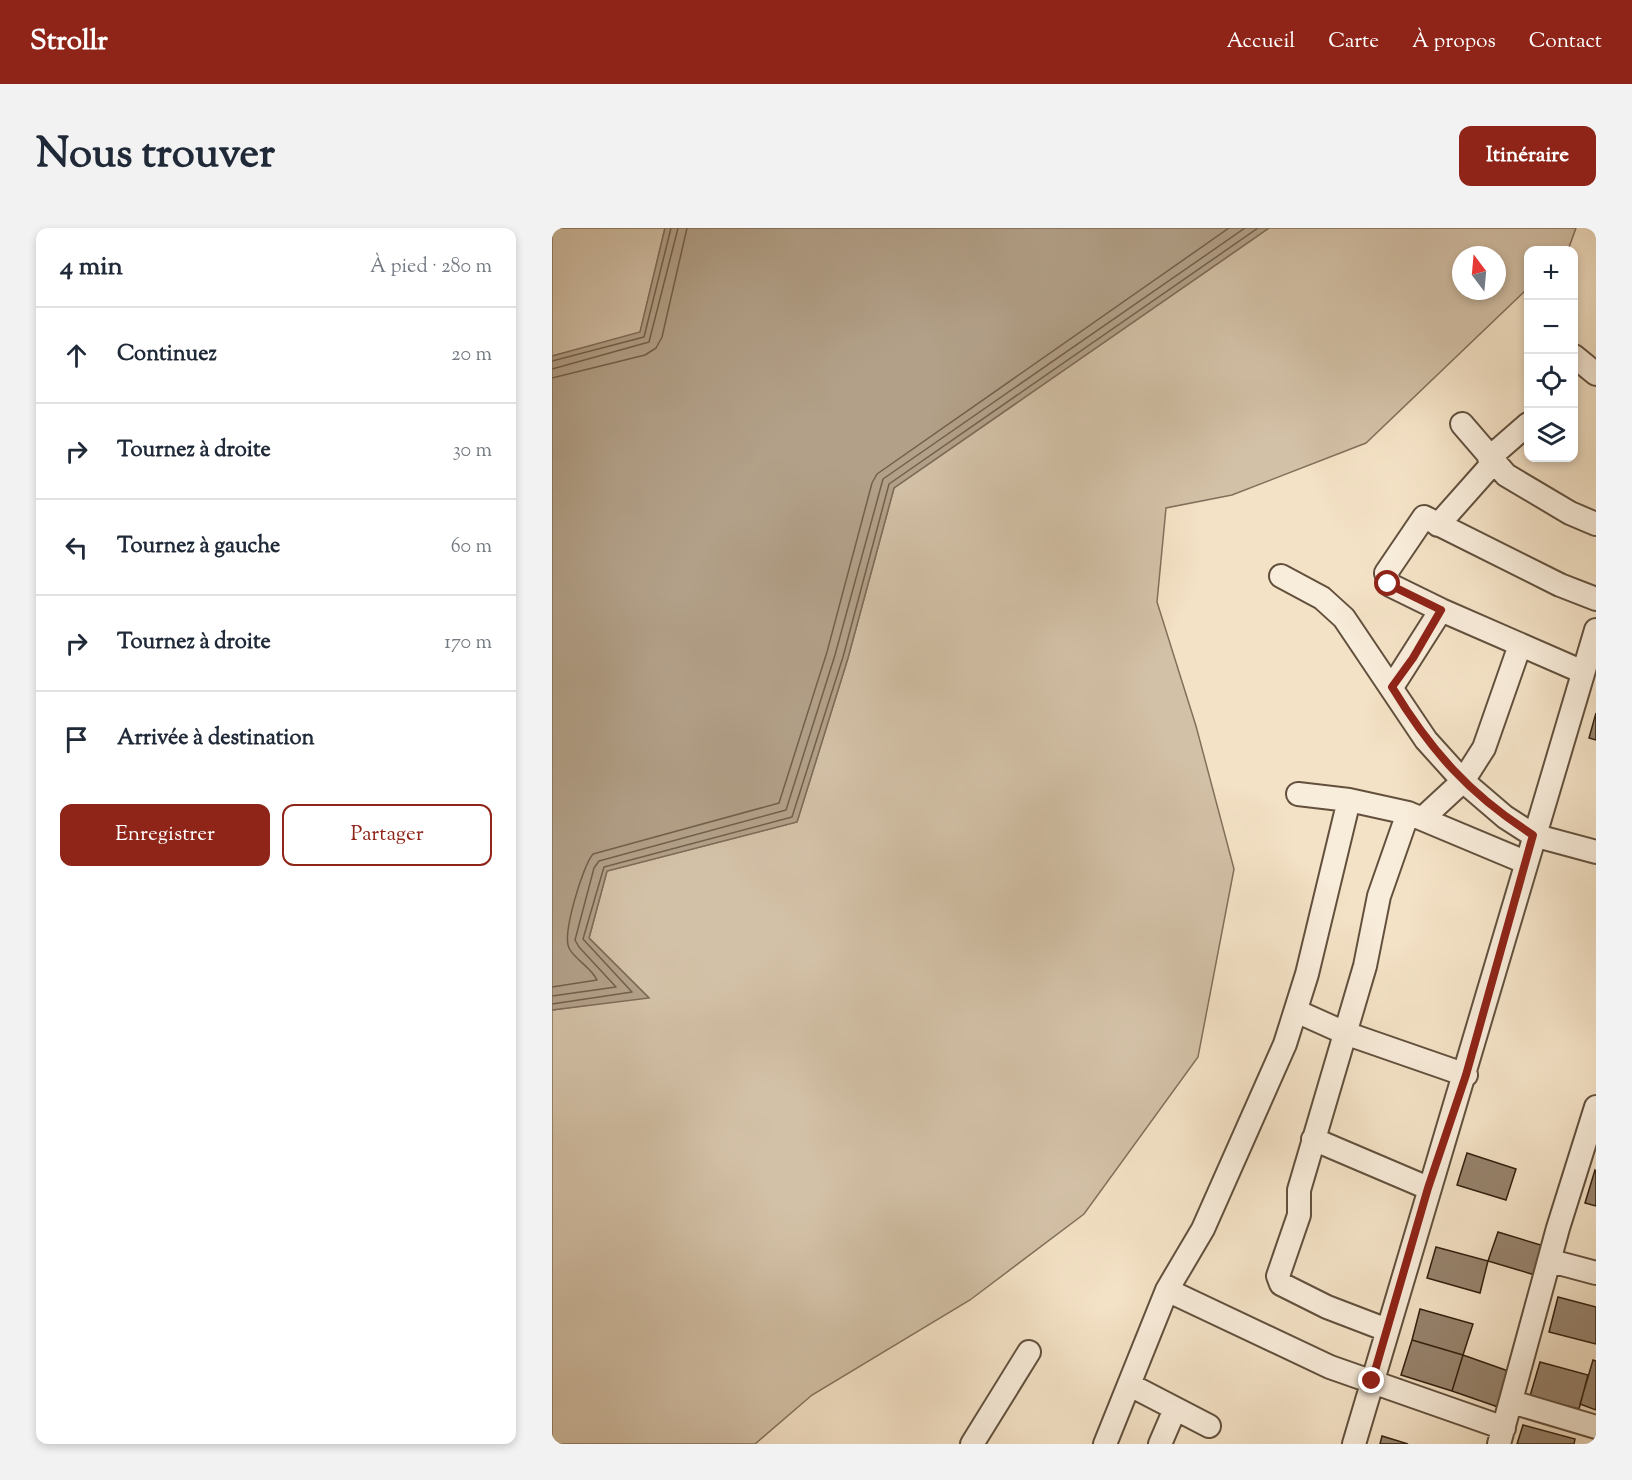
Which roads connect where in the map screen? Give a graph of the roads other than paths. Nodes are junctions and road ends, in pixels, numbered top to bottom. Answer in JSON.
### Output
{"nodes":[{"id":1,"x":1462,"y":424,"type":"dead end"},
{"id":2,"x":1524,"y":428,"type":"edge"},
{"id":3,"x":1491,"y":461,"type":"junction"},
{"id":4,"x":1596,"y":524,"type":"edge"},
{"id":5,"x":1438,"y":525,"type":"junction"},
{"id":6,"x":1281,"y":576,"type":"dead end"},
{"id":7,"x":1596,"y":599,"type":"edge"},
{"id":8,"x":1441,"y":610,"type":"junction"},
{"id":9,"x":1596,"y":630,"type":"edge"},
{"id":10,"x":1520,"y":645,"type":"junction"},
{"id":11,"x":1582,"y":672,"type":"junction"},
{"id":12,"x":1392,"y":687,"type":"junction"},
{"id":13,"x":1463,"y":781,"type":"junction"},
{"id":14,"x":1298,"y":794,"type":"dead end"},
{"id":15,"x":1349,"y":800,"type":"junction"},
{"id":16,"x":1416,"y":816,"type":"junction"},
{"id":17,"x":1533,"y":835,"type":"junction"},
{"id":18,"x":1596,"y":852,"type":"edge"},
{"id":19,"x":1526,"y":862,"type":"junction"},
{"id":20,"x":1296,"y":1011,"type":"junction"},
{"id":21,"x":1346,"y":1034,"type":"junction"},
{"id":22,"x":1466,"y":1075,"type":"junction"},
{"id":23,"x":1595,"y":1114,"type":"edge"},
{"id":24,"x":1313,"y":1139,"type":"junction"},
{"id":25,"x":1428,"y":1188,"type":"junction"},
{"id":26,"x":1551,"y":1261,"type":"junction"},
{"id":27,"x":1596,"y":1273,"type":"edge"},
{"id":28,"x":1167,"y":1290,"type":"junction"},
{"id":29,"x":1387,"y":1330,"type":"junction"},
{"id":30,"x":1029,"y":1352,"type":"dead end"},
{"id":31,"x":1372,"y":1381,"type":"junction"},
{"id":32,"x":1130,"y":1385,"type":"junction"},
{"id":33,"x":1512,"y":1402,"type":"junction"},
{"id":34,"x":1175,"y":1409,"type":"junction"},
{"id":35,"x":1209,"y":1426,"type":"dead end"},
{"id":36,"x":1596,"y":1427,"type":"edge"},
{"id":37,"x":1502,"y":1436,"type":"edge"},
{"id":38,"x":972,"y":1444,"type":"edge"},
{"id":39,"x":1105,"y":1444,"type":"edge"},
{"id":40,"x":1160,"y":1444,"type":"edge"},
{"id":41,"x":1354,"y":1444,"type":"edge"}],
"edges":[{"from":1,"to":3,"type":"street"},
{"from":2,"to":3,"type":"street"},
{"from":3,"to":4,"type":"street"},
{"from":3,"to":5,"type":"street"},
{"from":5,"to":7,"type":"street"},
{"from":5,"to":8,"type":"street"},
{"from":6,"to":12,"type":"street"},
{"from":8,"to":10,"type":"street"},
{"from":8,"to":12,"type":"street"},
{"from":9,"to":11,"type":"street"},
{"from":10,"to":11,"type":"street"},
{"from":10,"to":13,"type":"street"},
{"from":11,"to":17,"type":"street"},
{"from":12,"to":13,"type":"street"},
{"from":13,"to":16,"type":"street"},
{"from":13,"to":17,"type":"street"},
{"from":14,"to":15,"type":"street"},
{"from":15,"to":16,"type":"street"},
{"from":15,"to":20,"type":"street"},
{"from":16,"to":19,"type":"street"},
{"from":16,"to":21,"type":"street"},
{"from":17,"to":18,"type":"street"},
{"from":17,"to":19,"type":"street"},
{"from":19,"to":22,"type":"street"},
{"from":20,"to":21,"type":"street"},
{"from":20,"to":28,"type":"street"},
{"from":21,"to":22,"type":"street"},
{"from":21,"to":24,"type":"street"},
{"from":22,"to":25,"type":"street"},
{"from":23,"to":26,"type":"street"},
{"from":24,"to":25,"type":"street"},
{"from":24,"to":29,"type":"street"},
{"from":25,"to":29,"type":"street"},
{"from":26,"to":27,"type":"street"},
{"from":26,"to":33,"type":"street"},
{"from":28,"to":31,"type":"street"},
{"from":28,"to":32,"type":"street"},
{"from":29,"to":31,"type":"street"},
{"from":30,"to":38,"type":"street"},
{"from":31,"to":37,"type":"street"},
{"from":31,"to":41,"type":"street"},
{"from":32,"to":34,"type":"street"},
{"from":32,"to":39,"type":"street"},
{"from":33,"to":36,"type":"street"},
{"from":33,"to":37,"type":"street"},
{"from":34,"to":35,"type":"street"},
{"from":34,"to":40,"type":"street"}]}
